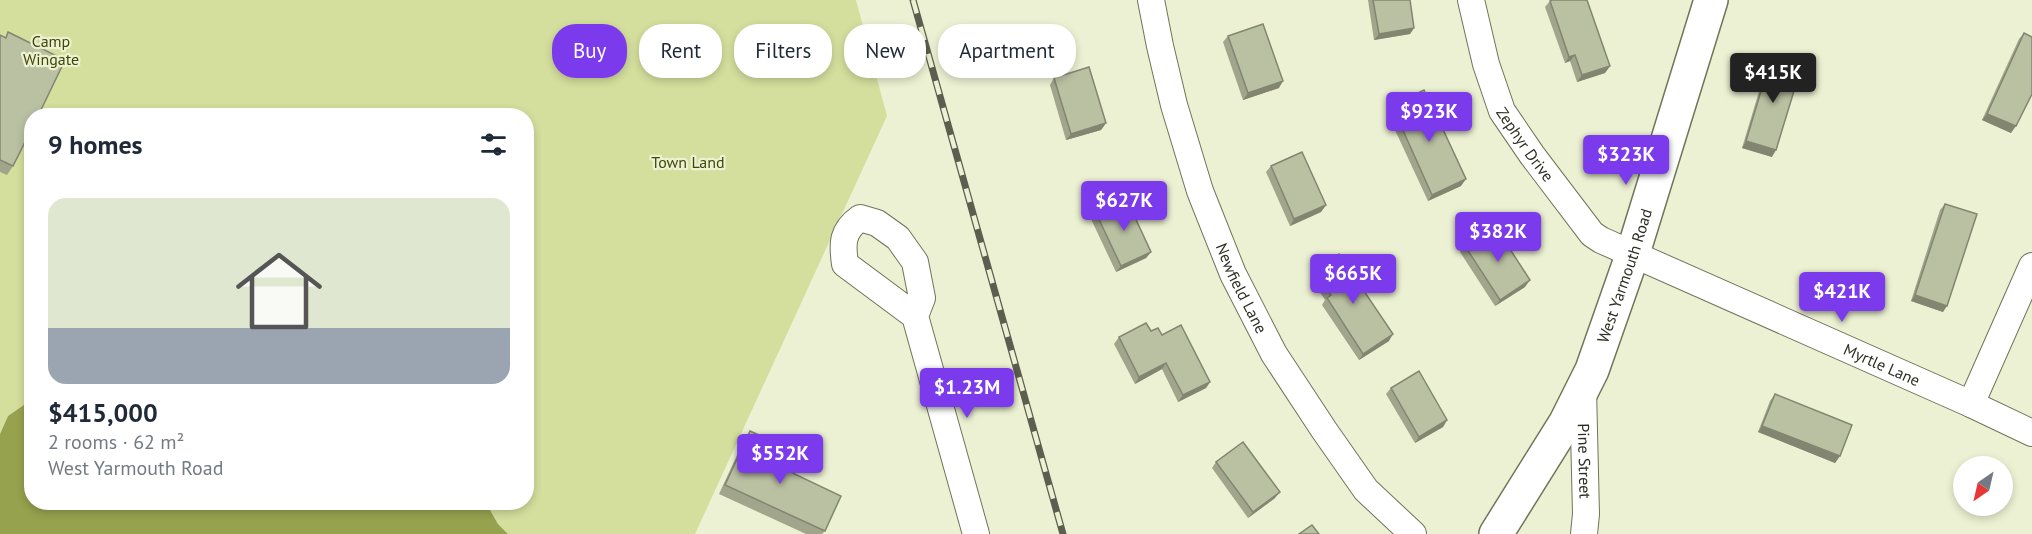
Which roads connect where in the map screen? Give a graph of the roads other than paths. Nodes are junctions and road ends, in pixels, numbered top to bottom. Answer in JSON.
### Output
{"nodes":[{"id":1,"x":1151,"y":0,"type":"edge"},
{"id":2,"x":1471,"y":0,"type":"edge"},
{"id":3,"x":1711,"y":0,"type":"edge"},
{"id":4,"x":1633,"y":253,"type":"junction"},
{"id":5,"x":2032,"y":266,"type":"edge"},
{"id":6,"x":915,"y":316,"type":"dead end"},
{"id":7,"x":1583,"y":388,"type":"junction"},
{"id":8,"x":1971,"y":404,"type":"junction"},
{"id":9,"x":2032,"y":433,"type":"edge"},
{"id":10,"x":976,"y":534,"type":"edge"},
{"id":11,"x":1413,"y":534,"type":"edge"},
{"id":12,"x":1496,"y":534,"type":"edge"},
{"id":13,"x":1584,"y":534,"type":"edge"}],
"edges":[{"from":1,"to":11,"type":"street","name":"Newfield Lane"},
{"from":2,"to":4,"type":"street","name":"Zephyr Drive"},
{"from":3,"to":4,"type":"main road","name":"West Yarmouth Road"},
{"from":4,"to":7,"type":"main road","name":"West Yarmouth Road"},
{"from":4,"to":8,"type":"street","name":"Myrtle Lane"},
{"from":5,"to":8,"type":"street"},
{"from":6,"to":10,"type":"street"},
{"from":7,"to":12,"type":"main road","name":"West Yarmouth Road"},
{"from":7,"to":13,"type":"street","name":"Pine Street"},
{"from":8,"to":9,"type":"street","name":"Myrtle Lane"}]}
